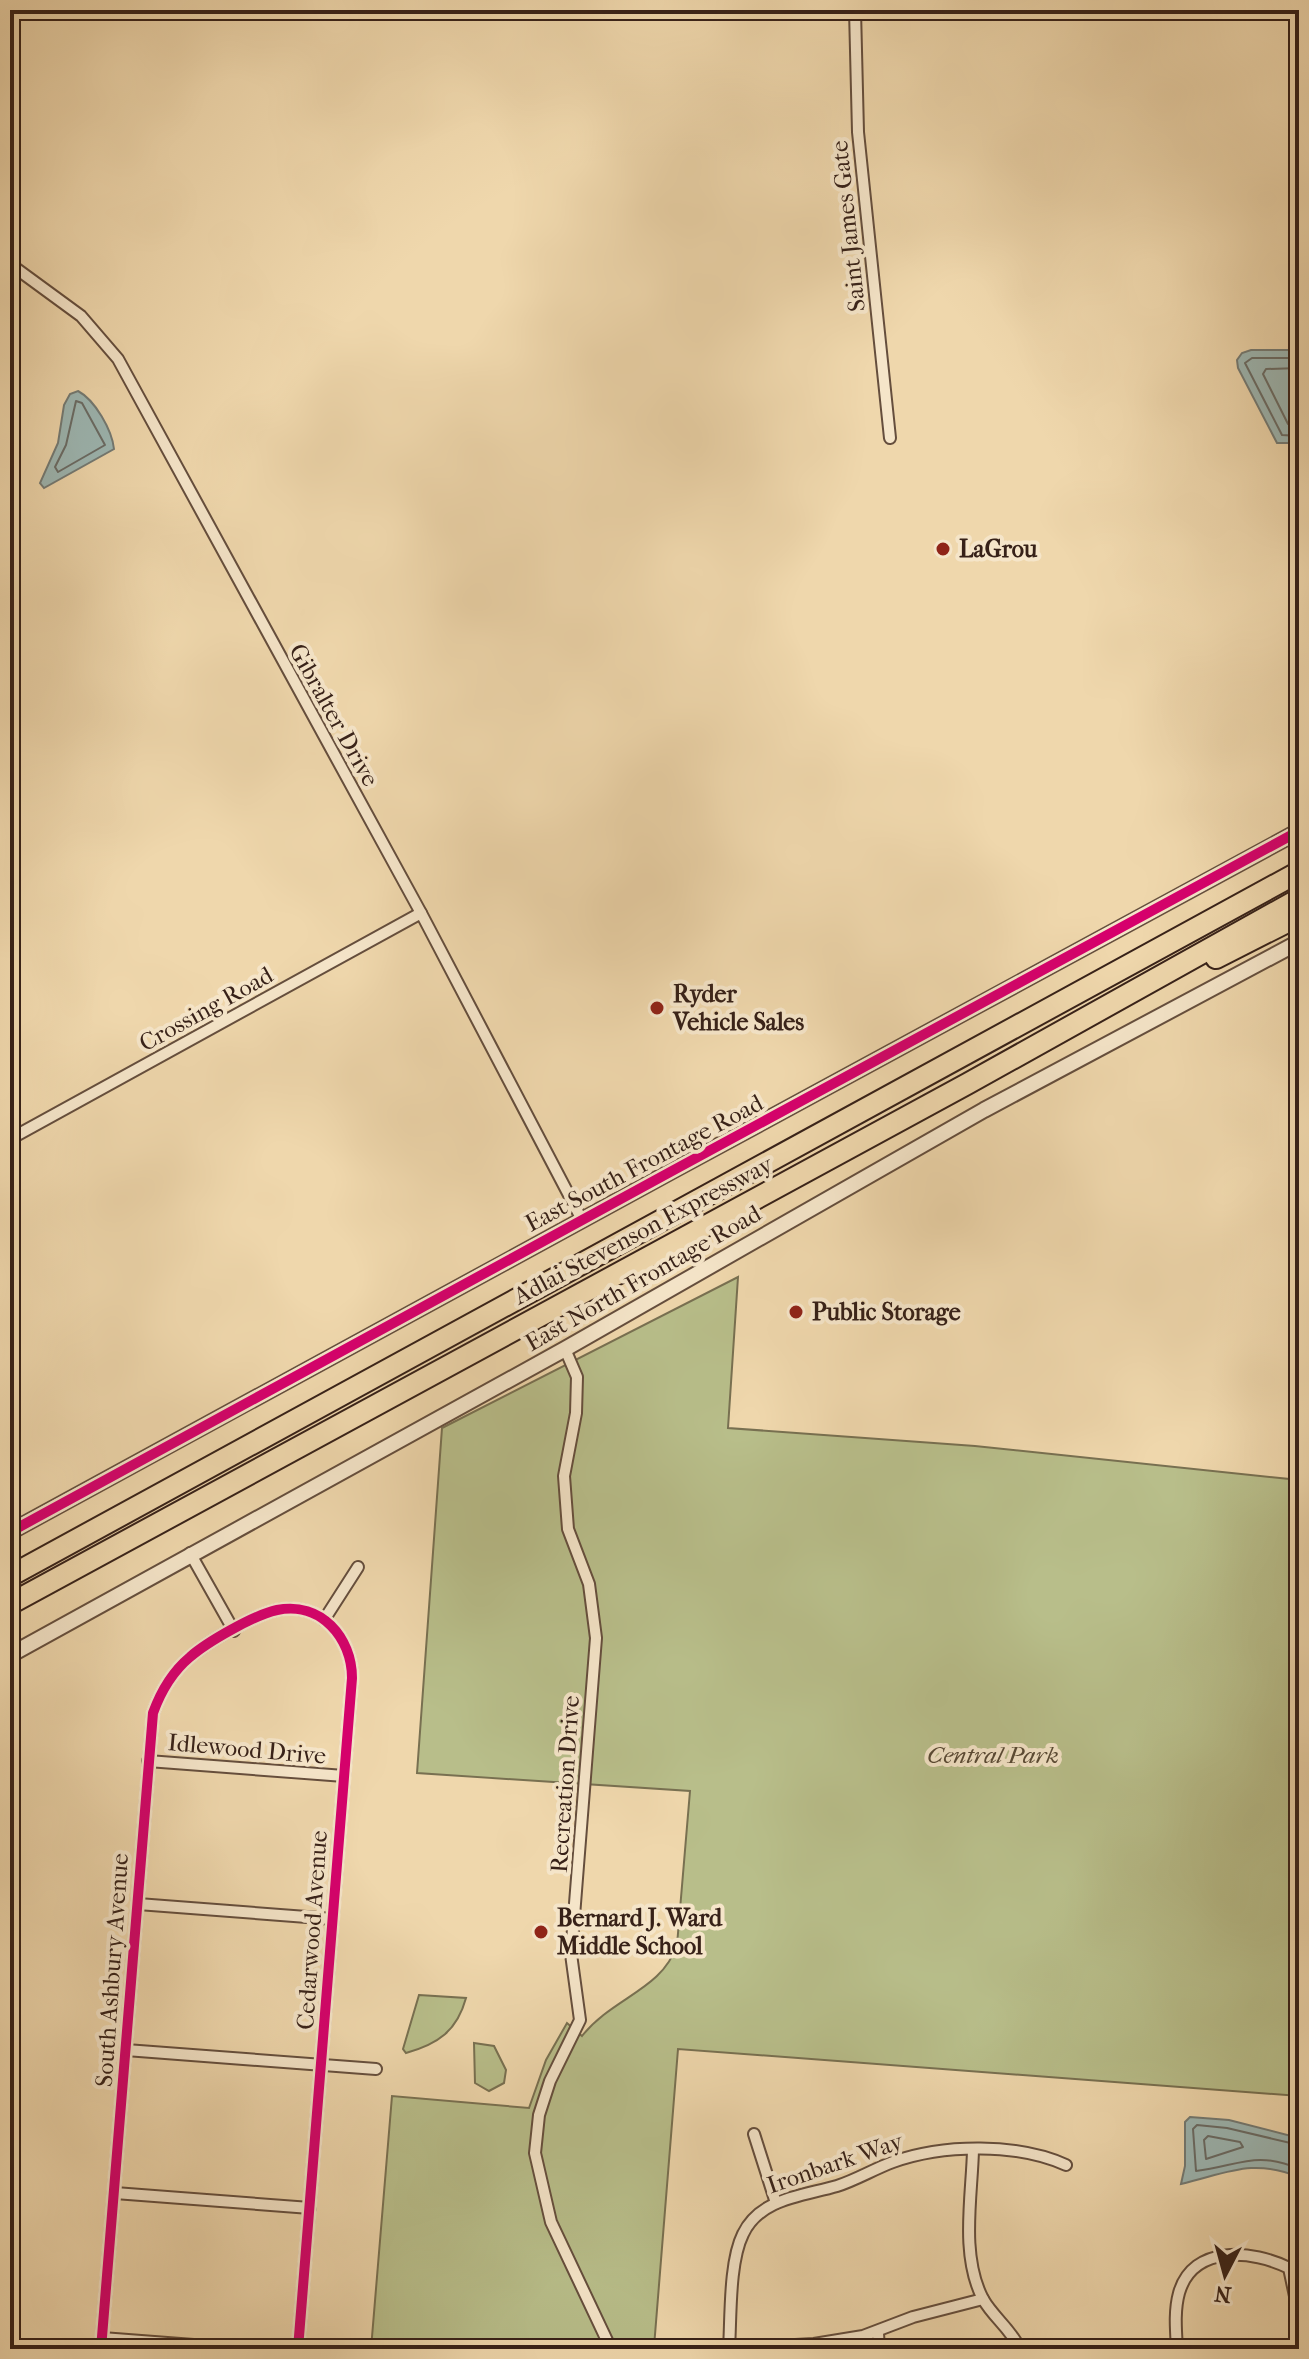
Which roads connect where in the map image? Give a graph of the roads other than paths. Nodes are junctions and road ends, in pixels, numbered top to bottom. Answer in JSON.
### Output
{"nodes":[{"id":1,"x":855,"y":10,"type":"edge"},
{"id":2,"x":10,"y":264,"type":"edge"},
{"id":3,"x":890,"y":438,"type":"dead end"},
{"id":4,"x":1299,"y":831,"type":"edge"},
{"id":5,"x":1299,"y":872,"type":"edge"},
{"id":6,"x":1299,"y":899,"type":"edge"},
{"id":7,"x":421,"y":913,"type":"junction"},
{"id":8,"x":1299,"y":916,"type":"edge"},
{"id":9,"x":1299,"y":942,"type":"edge"},
{"id":10,"x":1106,"y":1005,"type":"junction"},
{"id":11,"x":10,"y":1139,"type":"edge"},
{"id":12,"x":581,"y":1218,"type":"junction"},
{"id":13,"x":565,"y":1349,"type":"junction"},
{"id":14,"x":10,"y":1532,"type":"edge"},
{"id":15,"x":190,"y":1553,"type":"junction"},
{"id":16,"x":358,"y":1567,"type":"dead end"},
{"id":17,"x":10,"y":1576,"type":"edge"},
{"id":18,"x":10,"y":1604,"type":"edge"},
{"id":19,"x":324,"y":1620,"type":"junction"},
{"id":20,"x":234,"y":1631,"type":"junction"},
{"id":21,"x":10,"y":1655,"type":"edge"},
{"id":22,"x":148,"y":1761,"type":"junction"},
{"id":23,"x":344,"y":1776,"type":"junction"},
{"id":24,"x":138,"y":1904,"type":"junction"},
{"id":25,"x":333,"y":1919,"type":"junction"},
{"id":26,"x":126,"y":2050,"type":"junction"},
{"id":27,"x":322,"y":2065,"type":"junction"},
{"id":28,"x":376,"y":2069,"type":"dead end"},
{"id":29,"x":754,"y":2134,"type":"dead end"},
{"id":30,"x":973,"y":2150,"type":"junction"},
{"id":31,"x":1066,"y":2165,"type":"dead end"},
{"id":32,"x":115,"y":2193,"type":"junction"},
{"id":33,"x":776,"y":2203,"type":"junction"},
{"id":34,"x":310,"y":2208,"type":"junction"},
{"id":35,"x":983,"y":2299,"type":"junction"},
{"id":36,"x":1299,"y":2315,"type":"edge"},
{"id":37,"x":878,"y":2333,"type":"junction"},
{"id":38,"x":102,"y":2344,"type":"edge"},
{"id":39,"x":246,"y":2349,"type":"edge"},
{"id":40,"x":298,"y":2349,"type":"edge"},
{"id":41,"x":611,"y":2349,"type":"edge"},
{"id":42,"x":721,"y":2349,"type":"edge"},
{"id":43,"x":729,"y":2349,"type":"edge"},
{"id":44,"x":879,"y":2349,"type":"edge"},
{"id":45,"x":1020,"y":2349,"type":"edge"},
{"id":46,"x":1177,"y":2349,"type":"edge"}],
"edges":[{"from":1,"to":3,"type":"street","name":"Saint James Gate"},
{"from":2,"to":7,"type":"street","name":"Gibralter Drive"},
{"from":4,"to":12,"type":"street","name":"East South Frontage Road"},
{"from":5,"to":17,"type":"highway","name":"Adlai Stevenson Expressway"},
{"from":6,"to":10,"type":"highway","name":"Adlai Stevenson Expressway"},
{"from":7,"to":11,"type":"street","name":"Crossing Road"},
{"from":7,"to":12,"type":"street","name":"Gibralter Drive"},
{"from":8,"to":10,"type":"highway"},
{"from":9,"to":13,"type":"street","name":"East North Frontage Road"},
{"from":10,"to":18,"type":"highway","name":"Adlai Stevenson Expressway"},
{"from":12,"to":14,"type":"street","name":"East South Frontage Road"},
{"from":13,"to":15,"type":"street","name":"East North Frontage Road"},
{"from":13,"to":41,"type":"street","name":"Recreation Drive"},
{"from":15,"to":20,"type":"street"},
{"from":15,"to":21,"type":"street","name":"East North Frontage Road"},
{"from":16,"to":19,"type":"street"},
{"from":19,"to":20,"type":"street"},
{"from":19,"to":23,"type":"street","name":"Cedarwood Avenue"},
{"from":20,"to":22,"type":"street","name":"South Ashbury Avenue"},
{"from":22,"to":23,"type":"street","name":"Idlewood Drive"},
{"from":22,"to":24,"type":"street","name":"South Ashbury Avenue"},
{"from":23,"to":25,"type":"street","name":"Cedarwood Avenue"},
{"from":24,"to":25,"type":"street"},
{"from":24,"to":26,"type":"street","name":"South Ashbury Avenue"},
{"from":25,"to":27,"type":"street","name":"Cedarwood Avenue"},
{"from":26,"to":27,"type":"street"},
{"from":26,"to":32,"type":"street","name":"South Ashbury Avenue"},
{"from":27,"to":28,"type":"street"},
{"from":27,"to":34,"type":"street","name":"Cedarwood Avenue"},
{"from":29,"to":33,"type":"street"},
{"from":30,"to":31,"type":"street","name":"Ironbark Way"},
{"from":30,"to":33,"type":"street","name":"Ironbark Way"},
{"from":30,"to":35,"type":"street"},
{"from":32,"to":34,"type":"street"},
{"from":32,"to":38,"type":"street","name":"South Ashbury Avenue"},
{"from":33,"to":43,"type":"street","name":"Ironbark Way"},
{"from":34,"to":40,"type":"street","name":"Cedarwood Avenue"},
{"from":35,"to":37,"type":"street"},
{"from":35,"to":45,"type":"street"},
{"from":36,"to":46,"type":"street"},
{"from":37,"to":43,"type":"street"},
{"from":37,"to":44,"type":"street"},
{"from":38,"to":39,"type":"street"},
{"from":42,"to":43,"type":"street"}]}
